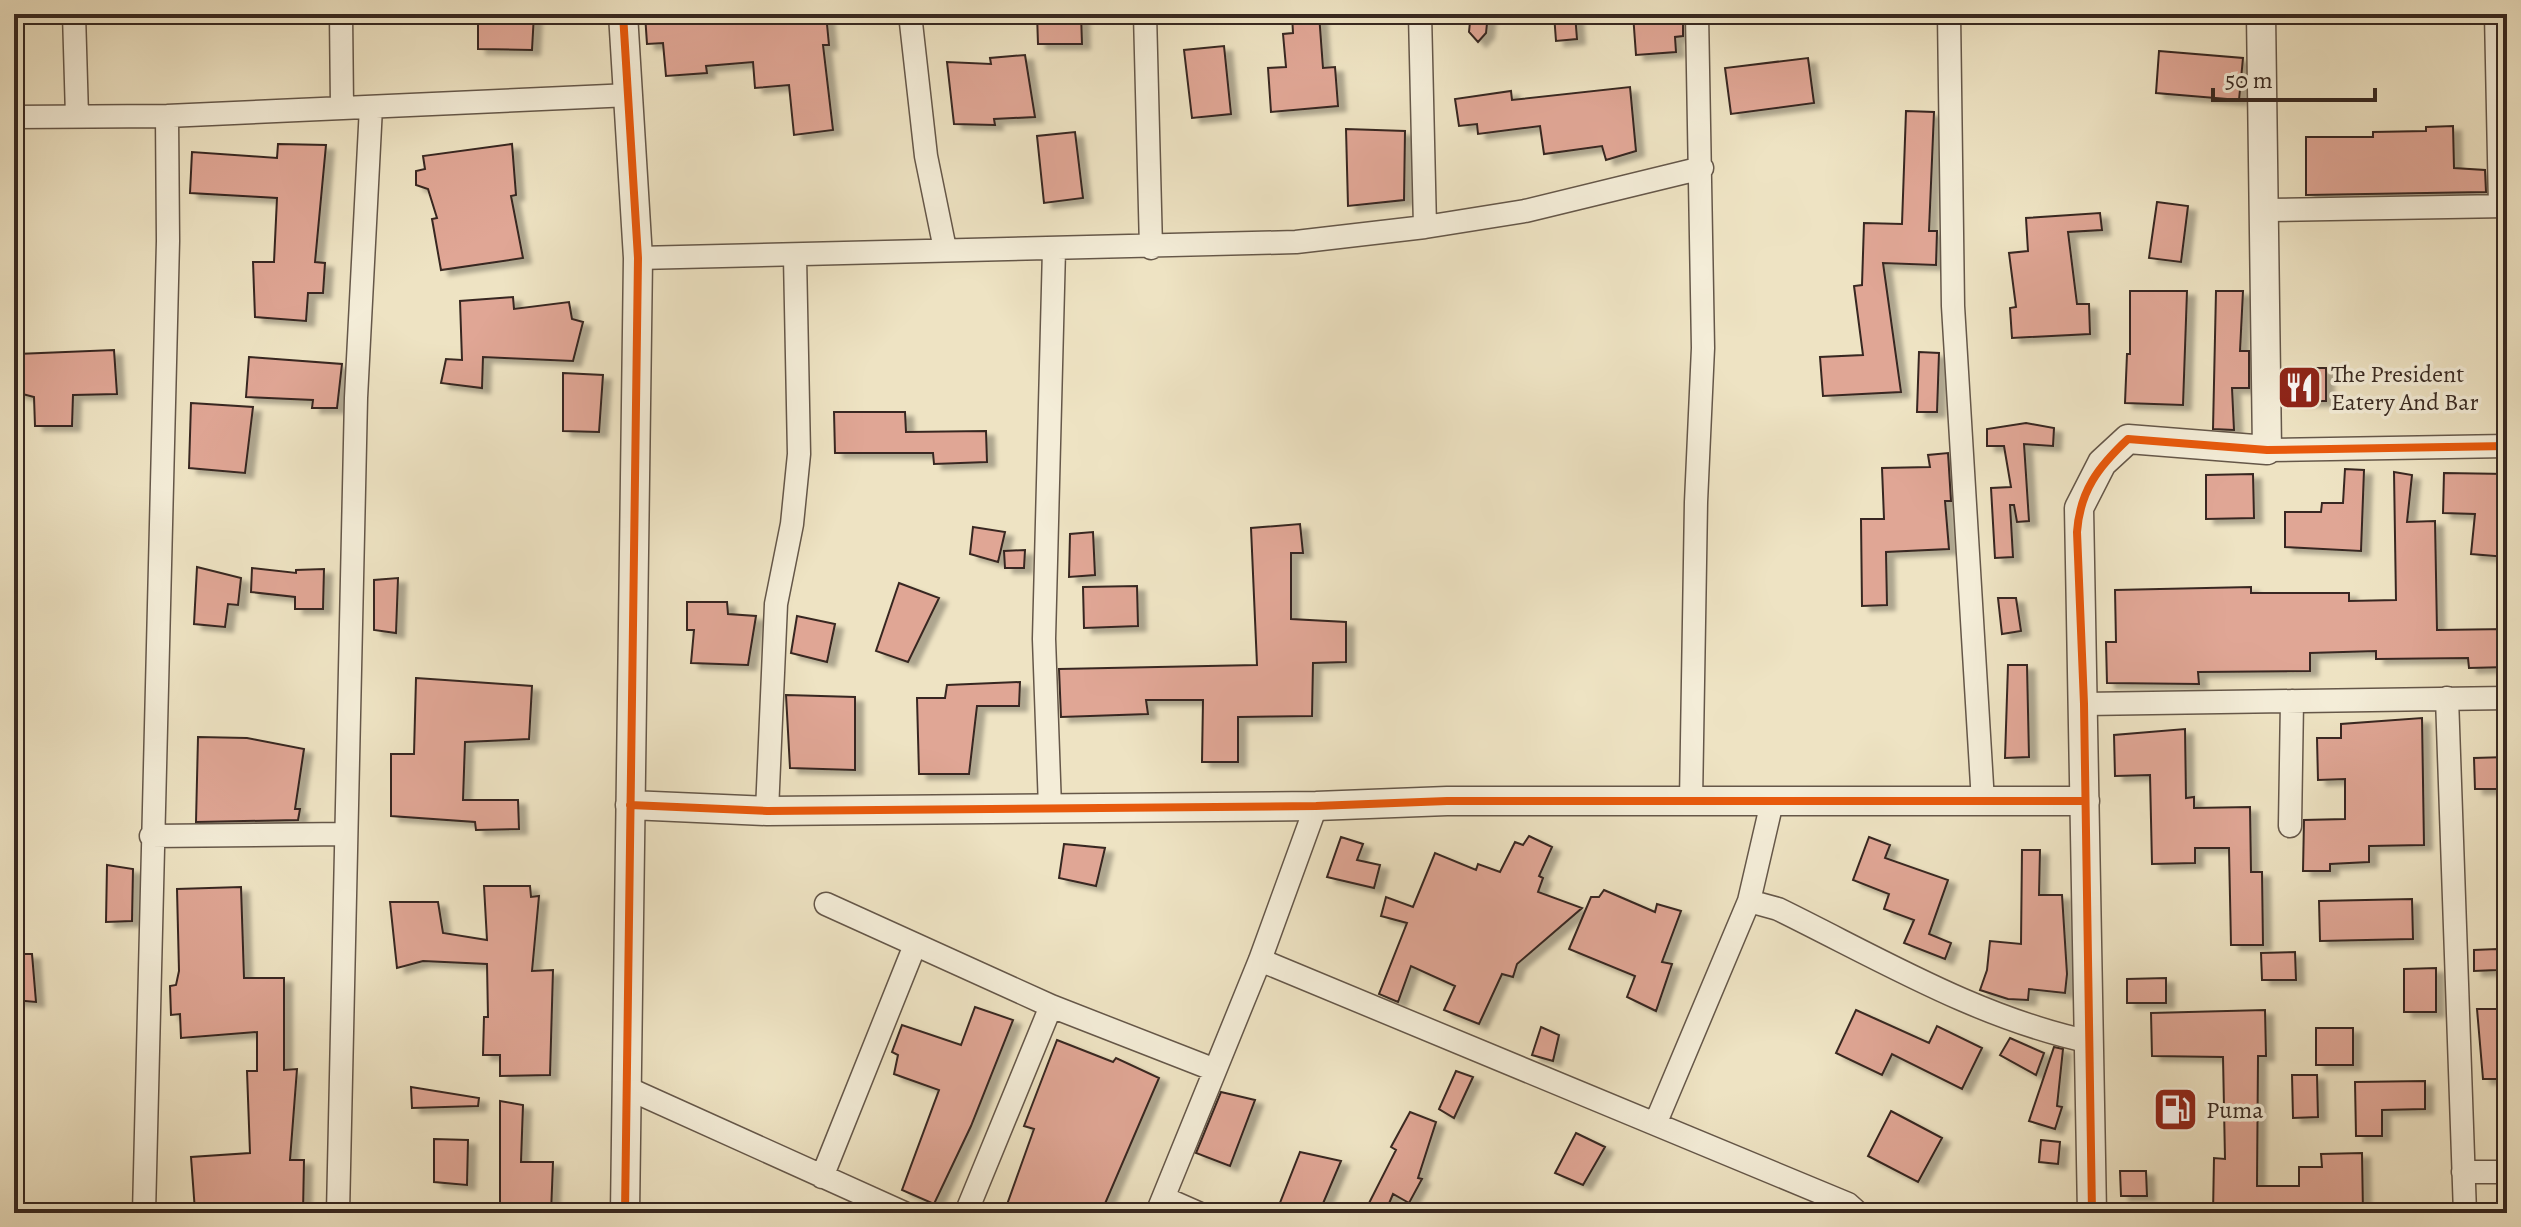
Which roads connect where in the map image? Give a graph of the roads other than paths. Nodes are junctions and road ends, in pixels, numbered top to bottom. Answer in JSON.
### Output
{"nodes":[{"id":1,"x":74,"y":14,"type":"edge"},
{"id":2,"x":341,"y":14,"type":"edge"},
{"id":3,"x":623,"y":14,"type":"edge"},
{"id":4,"x":910,"y":14,"type":"edge"},
{"id":5,"x":1145,"y":14,"type":"edge"},
{"id":6,"x":1420,"y":14,"type":"edge"},
{"id":7,"x":1697,"y":14,"type":"edge"},
{"id":8,"x":1949,"y":14,"type":"edge"},
{"id":9,"x":2261,"y":14,"type":"edge"},
{"id":10,"x":2496,"y":14,"type":"edge"},
{"id":11,"x":630,"y":95,"type":"junction"},
{"id":12,"x":342,"y":107,"type":"junction"},
{"id":13,"x":371,"y":107,"type":"junction"},
{"id":14,"x":77,"y":116,"type":"junction"},
{"id":15,"x":167,"y":116,"type":"junction"},
{"id":16,"x":14,"y":117,"type":"edge"},
{"id":17,"x":1702,"y":168,"type":"junction"},
{"id":18,"x":2504,"y":206,"type":"edge"},
{"id":19,"x":2266,"y":210,"type":"junction"},
{"id":20,"x":1425,"y":227,"type":"junction"},
{"id":21,"x":1151,"y":248,"type":"junction"},
{"id":22,"x":945,"y":249,"type":"junction"},
{"id":23,"x":1054,"y":249,"type":"junction"},
{"id":24,"x":795,"y":257,"type":"junction"},
{"id":25,"x":638,"y":258,"type":"junction"},
{"id":26,"x":2507,"y":446,"type":"edge"},
{"id":27,"x":2267,"y":450,"type":"junction"},
{"id":28,"x":2447,"y":698,"type":"junction"},
{"id":29,"x":2507,"y":698,"type":"edge"},
{"id":30,"x":2292,"y":701,"type":"junction"},
{"id":31,"x":2084,"y":704,"type":"junction"},
{"id":32,"x":1691,"y":801,"type":"junction"},
{"id":33,"x":2085,"y":801,"type":"junction"},
{"id":34,"x":1772,"y":802,"type":"junction"},
{"id":35,"x":1983,"y":802,"type":"junction"},
{"id":36,"x":630,"y":805,"type":"junction"},
{"id":37,"x":1316,"y":806,"type":"junction"},
{"id":38,"x":1050,"y":808,"type":"junction"},
{"id":39,"x":767,"y":811,"type":"junction"},
{"id":40,"x":2290,"y":826,"type":"dead end"},
{"id":41,"x":346,"y":834,"type":"junction"},
{"id":42,"x":151,"y":836,"type":"junction"},
{"id":43,"x":1749,"y":901,"type":"junction"},
{"id":44,"x":826,"y":904,"type":"dead end"},
{"id":45,"x":915,"y":945,"type":"junction"},
{"id":46,"x":1260,"y":960,"type":"junction"},
{"id":47,"x":1051,"y":1006,"type":"junction"},
{"id":48,"x":2091,"y":1042,"type":"junction"},
{"id":49,"x":1215,"y":1070,"type":"junction"},
{"id":50,"x":627,"y":1088,"type":"junction"},
{"id":51,"x":1656,"y":1122,"type":"junction"},
{"id":52,"x":2463,"y":1172,"type":"junction"},
{"id":53,"x":2507,"y":1172,"type":"edge"},
{"id":54,"x":822,"y":1177,"type":"junction"},
{"id":55,"x":1160,"y":1206,"type":"edge"},
{"id":56,"x":144,"y":1213,"type":"edge"},
{"id":57,"x":338,"y":1213,"type":"edge"},
{"id":58,"x":625,"y":1213,"type":"edge"},
{"id":59,"x":904,"y":1213,"type":"edge"},
{"id":60,"x":966,"y":1213,"type":"edge"},
{"id":61,"x":1198,"y":1213,"type":"edge"},
{"id":62,"x":1858,"y":1213,"type":"edge"},
{"id":63,"x":2092,"y":1213,"type":"edge"},
{"id":64,"x":2465,"y":1213,"type":"edge"}],
"edges":[{"from":1,"to":14,"type":"street"},
{"from":2,"to":12,"type":"street"},
{"from":3,"to":11,"type":"street"},
{"from":4,"to":22,"type":"street"},
{"from":5,"to":21,"type":"street"},
{"from":6,"to":20,"type":"street"},
{"from":7,"to":17,"type":"street"},
{"from":8,"to":35,"type":"street"},
{"from":9,"to":19,"type":"street"},
{"from":10,"to":18,"type":"street"},
{"from":11,"to":13,"type":"street"},
{"from":11,"to":25,"type":"street"},
{"from":12,"to":13,"type":"street"},
{"from":12,"to":15,"type":"street"},
{"from":13,"to":41,"type":"street"},
{"from":14,"to":15,"type":"street"},
{"from":14,"to":16,"type":"street"},
{"from":15,"to":42,"type":"street"},
{"from":17,"to":20,"type":"street"},
{"from":17,"to":32,"type":"street"},
{"from":18,"to":19,"type":"street"},
{"from":19,"to":27,"type":"street"},
{"from":20,"to":21,"type":"street"},
{"from":21,"to":23,"type":"street"},
{"from":22,"to":23,"type":"street"},
{"from":22,"to":24,"type":"street"},
{"from":23,"to":38,"type":"street"},
{"from":24,"to":25,"type":"street"},
{"from":24,"to":39,"type":"street"},
{"from":25,"to":36,"type":"street"},
{"from":26,"to":27,"type":"street"},
{"from":27,"to":31,"type":"street"},
{"from":28,"to":29,"type":"street"},
{"from":28,"to":30,"type":"street"},
{"from":28,"to":52,"type":"street"},
{"from":30,"to":31,"type":"street"},
{"from":30,"to":40,"type":"street"},
{"from":31,"to":33,"type":"street"},
{"from":32,"to":34,"type":"street"},
{"from":32,"to":37,"type":"street"},
{"from":33,"to":35,"type":"street"},
{"from":33,"to":48,"type":"street"},
{"from":34,"to":35,"type":"street"},
{"from":34,"to":43,"type":"street"},
{"from":36,"to":39,"type":"street"},
{"from":36,"to":50,"type":"street"},
{"from":37,"to":38,"type":"street"},
{"from":37,"to":46,"type":"street"},
{"from":38,"to":39,"type":"street"},
{"from":41,"to":42,"type":"street"},
{"from":41,"to":57,"type":"street"},
{"from":42,"to":56,"type":"street"},
{"from":43,"to":48,"type":"street"},
{"from":43,"to":51,"type":"street"},
{"from":44,"to":45,"type":"street"},
{"from":45,"to":47,"type":"street"},
{"from":45,"to":54,"type":"street"},
{"from":46,"to":49,"type":"street"},
{"from":46,"to":51,"type":"street"},
{"from":47,"to":49,"type":"street"},
{"from":47,"to":60,"type":"street"},
{"from":48,"to":63,"type":"street"},
{"from":49,"to":55,"type":"street"},
{"from":50,"to":54,"type":"street"},
{"from":50,"to":58,"type":"street"},
{"from":51,"to":62,"type":"street"},
{"from":52,"to":53,"type":"street"},
{"from":52,"to":64,"type":"street"},
{"from":54,"to":59,"type":"street"},
{"from":55,"to":61,"type":"street"}]}
